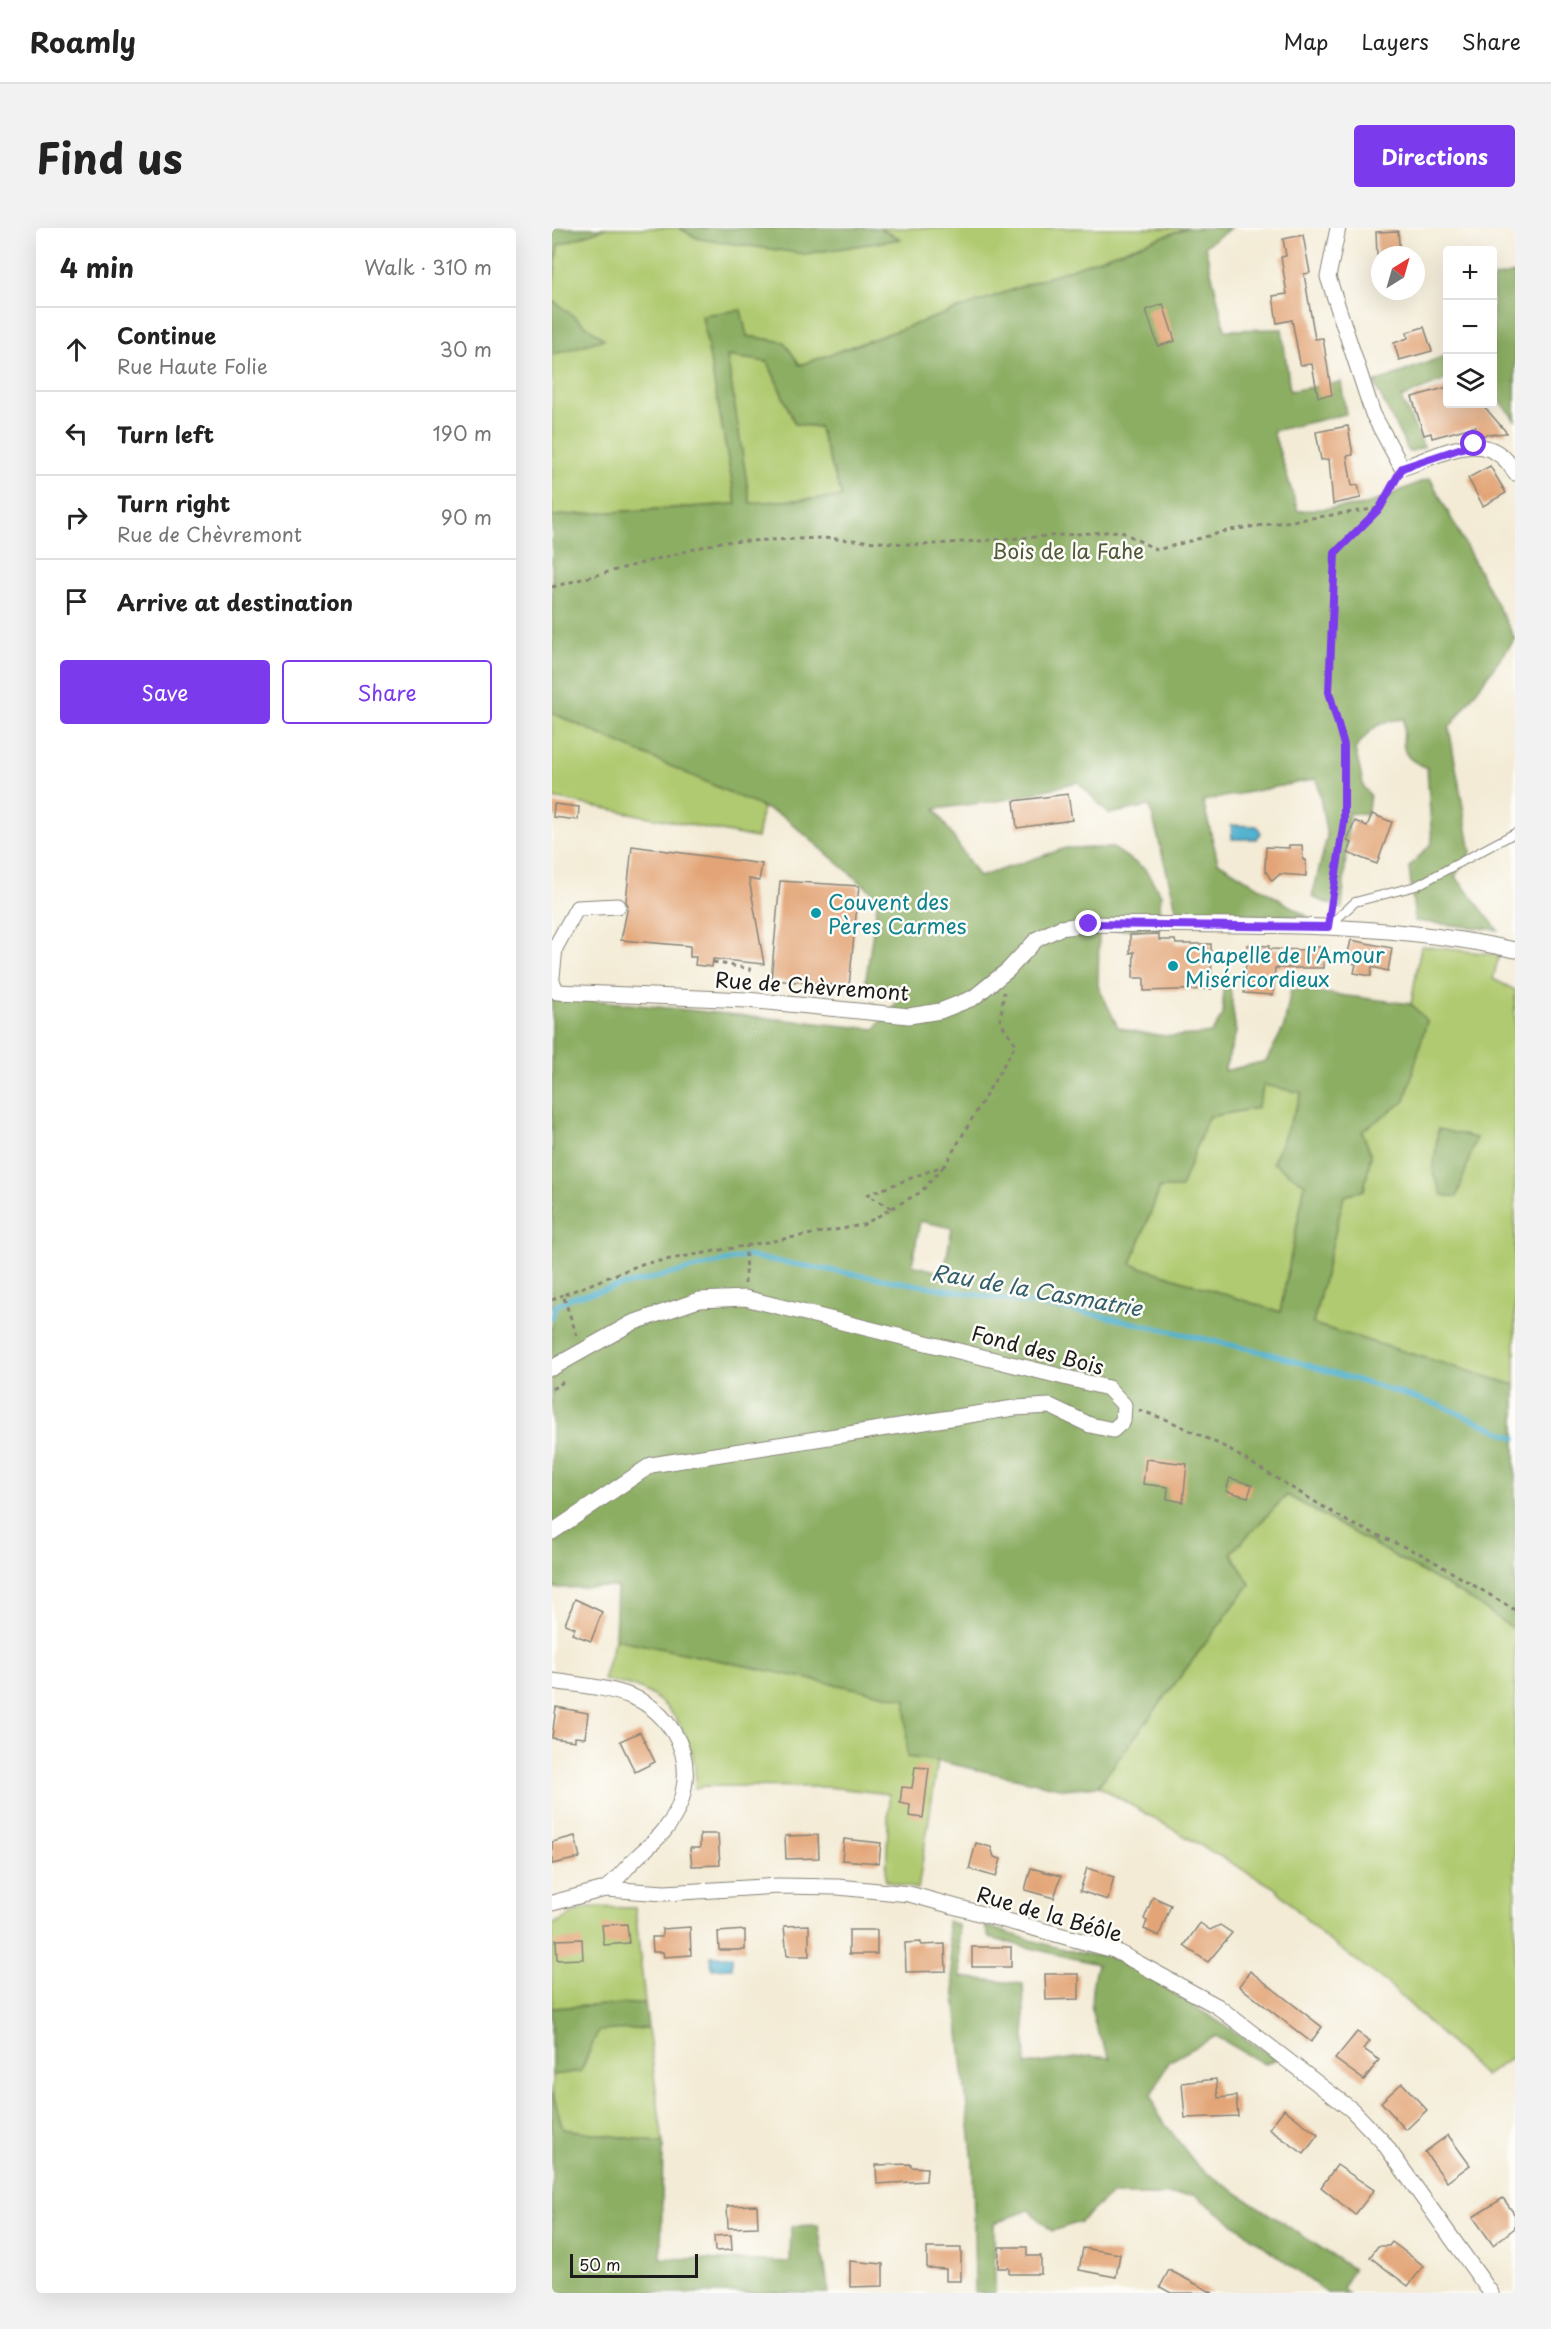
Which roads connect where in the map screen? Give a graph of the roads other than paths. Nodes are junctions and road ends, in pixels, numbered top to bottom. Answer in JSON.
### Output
{"nodes":[{"id":1,"x":1338,"y":228,"type":"edge"},
{"id":2,"x":1515,"y":473,"type":"edge"},
{"id":3,"x":1515,"y":833,"type":"edge"},
{"id":4,"x":618,"y":906,"type":"dead end"},
{"id":5,"x":1328,"y":927,"type":"junction"},
{"id":6,"x":1515,"y":950,"type":"edge"},
{"id":7,"x":552,"y":979,"type":"edge"},
{"id":8,"x":552,"y":1368,"type":"edge"},
{"id":9,"x":552,"y":1532,"type":"edge"},
{"id":10,"x":552,"y":1681,"type":"edge"},
{"id":11,"x":605,"y":1889,"type":"junction"},
{"id":12,"x":554,"y":1900,"type":"edge"},
{"id":13,"x":1491,"y":2293,"type":"edge"}],
"edges":[{"from":1,"to":2,"type":"street"},
{"from":3,"to":5,"type":"lane"},
{"from":4,"to":7,"type":"street","name":"Rue de Chèvremont"},
{"from":5,"to":6,"type":"street","name":"Rue de Chèvremont"},
{"from":5,"to":7,"type":"street","name":"Rue de Chèvremont"},
{"from":8,"to":9,"type":"street","name":"Fond des Bois"},
{"from":10,"to":11,"type":"street"},
{"from":11,"to":12,"type":"street","name":"Rue de la Béôle"},
{"from":11,"to":13,"type":"street","name":"Rue de la Béôle"}]}
